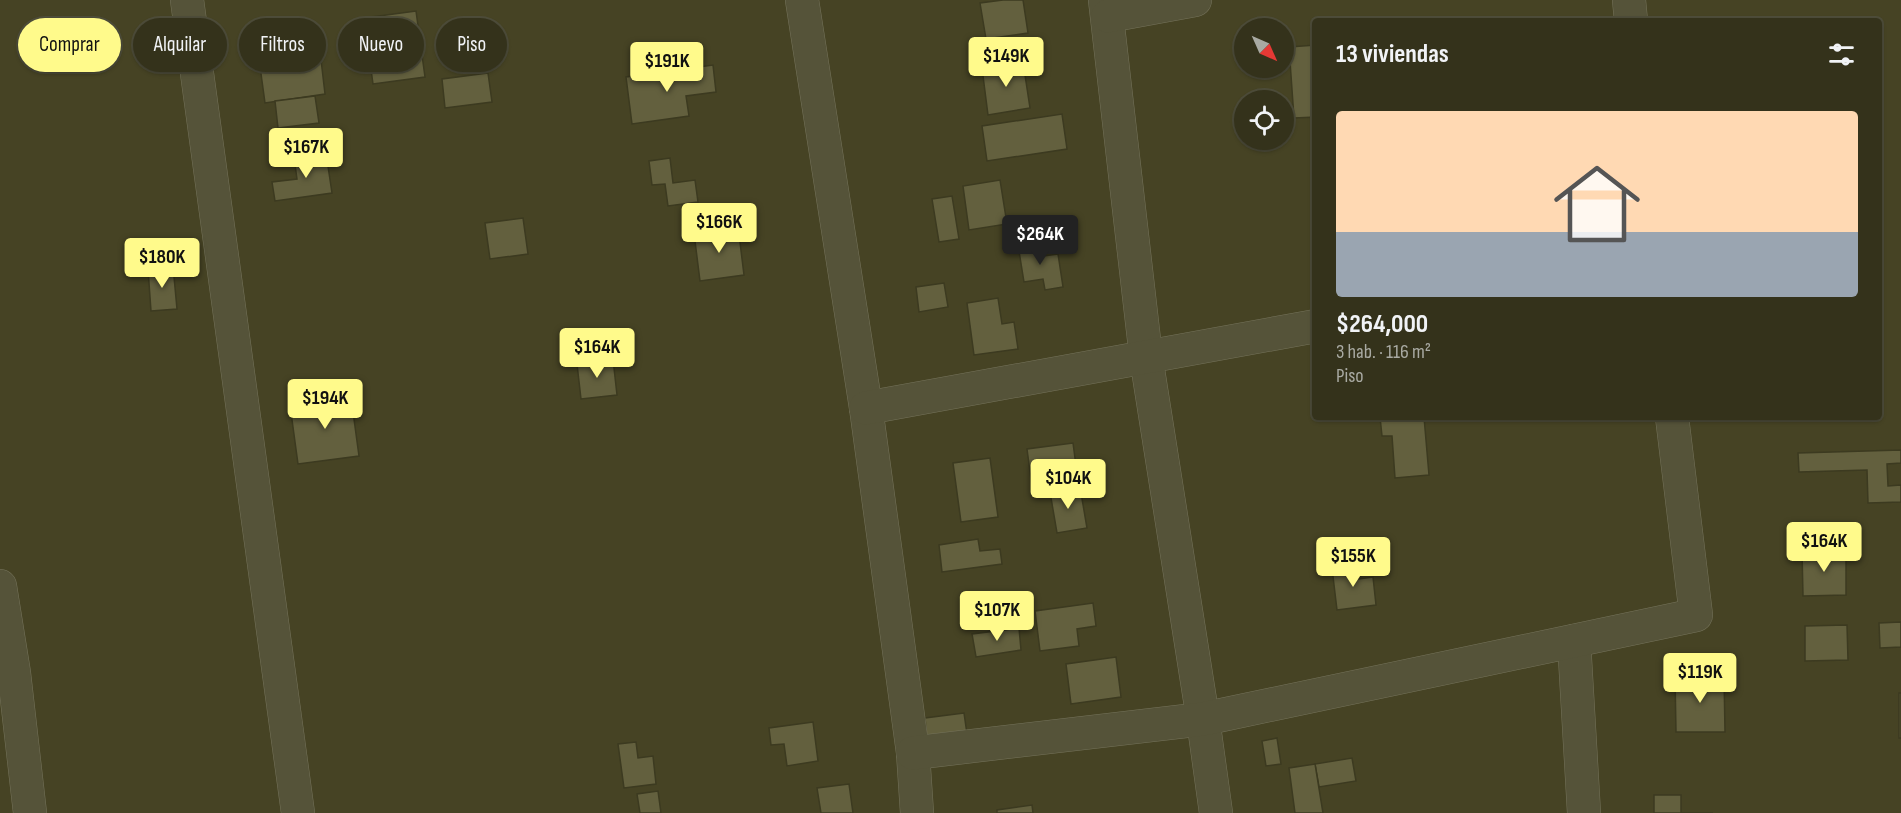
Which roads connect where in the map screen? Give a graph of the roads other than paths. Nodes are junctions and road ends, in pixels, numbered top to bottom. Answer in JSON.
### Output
{"nodes":[{"id":1,"x":187,"y":0,"type":"edge"},
{"id":2,"x":802,"y":0,"type":"edge"},
{"id":3,"x":1195,"y":0,"type":"edge"},
{"id":4,"x":1629,"y":0,"type":"edge"},
{"id":5,"x":1106,"y":8,"type":"edge"},
{"id":6,"x":1631,"y":18,"type":"edge"},
{"id":7,"x":1312,"y":327,"type":"edge"},
{"id":8,"x":1146,"y":357,"type":"junction"},
{"id":9,"x":866,"y":408,"type":"junction"},
{"id":10,"x":1672,"y":420,"type":"edge"},
{"id":11,"x":0,"y":586,"type":"edge"},
{"id":12,"x":1574,"y":641,"type":"junction"},
{"id":13,"x":7,"y":674,"type":"edge"},
{"id":14,"x":1203,"y":719,"type":"junction"},
{"id":15,"x":913,"y":753,"type":"junction"},
{"id":16,"x":30,"y":813,"type":"edge"},
{"id":17,"x":298,"y":813,"type":"edge"},
{"id":18,"x":917,"y":813,"type":"edge"},
{"id":19,"x":1216,"y":813,"type":"edge"},
{"id":20,"x":1584,"y":813,"type":"edge"}],
"edges":[{"from":1,"to":17,"type":"street"},
{"from":2,"to":9,"type":"street"},
{"from":3,"to":5,"type":"street"},
{"from":4,"to":6,"type":"street"},
{"from":5,"to":8,"type":"street"},
{"from":7,"to":8,"type":"street"},
{"from":8,"to":9,"type":"street"},
{"from":8,"to":14,"type":"street"},
{"from":9,"to":15,"type":"street"},
{"from":10,"to":12,"type":"street"},
{"from":11,"to":13,"type":"street"},
{"from":12,"to":14,"type":"street"},
{"from":12,"to":20,"type":"street"},
{"from":13,"to":16,"type":"street"},
{"from":14,"to":15,"type":"street"},
{"from":14,"to":19,"type":"street"},
{"from":15,"to":18,"type":"street"}]}
